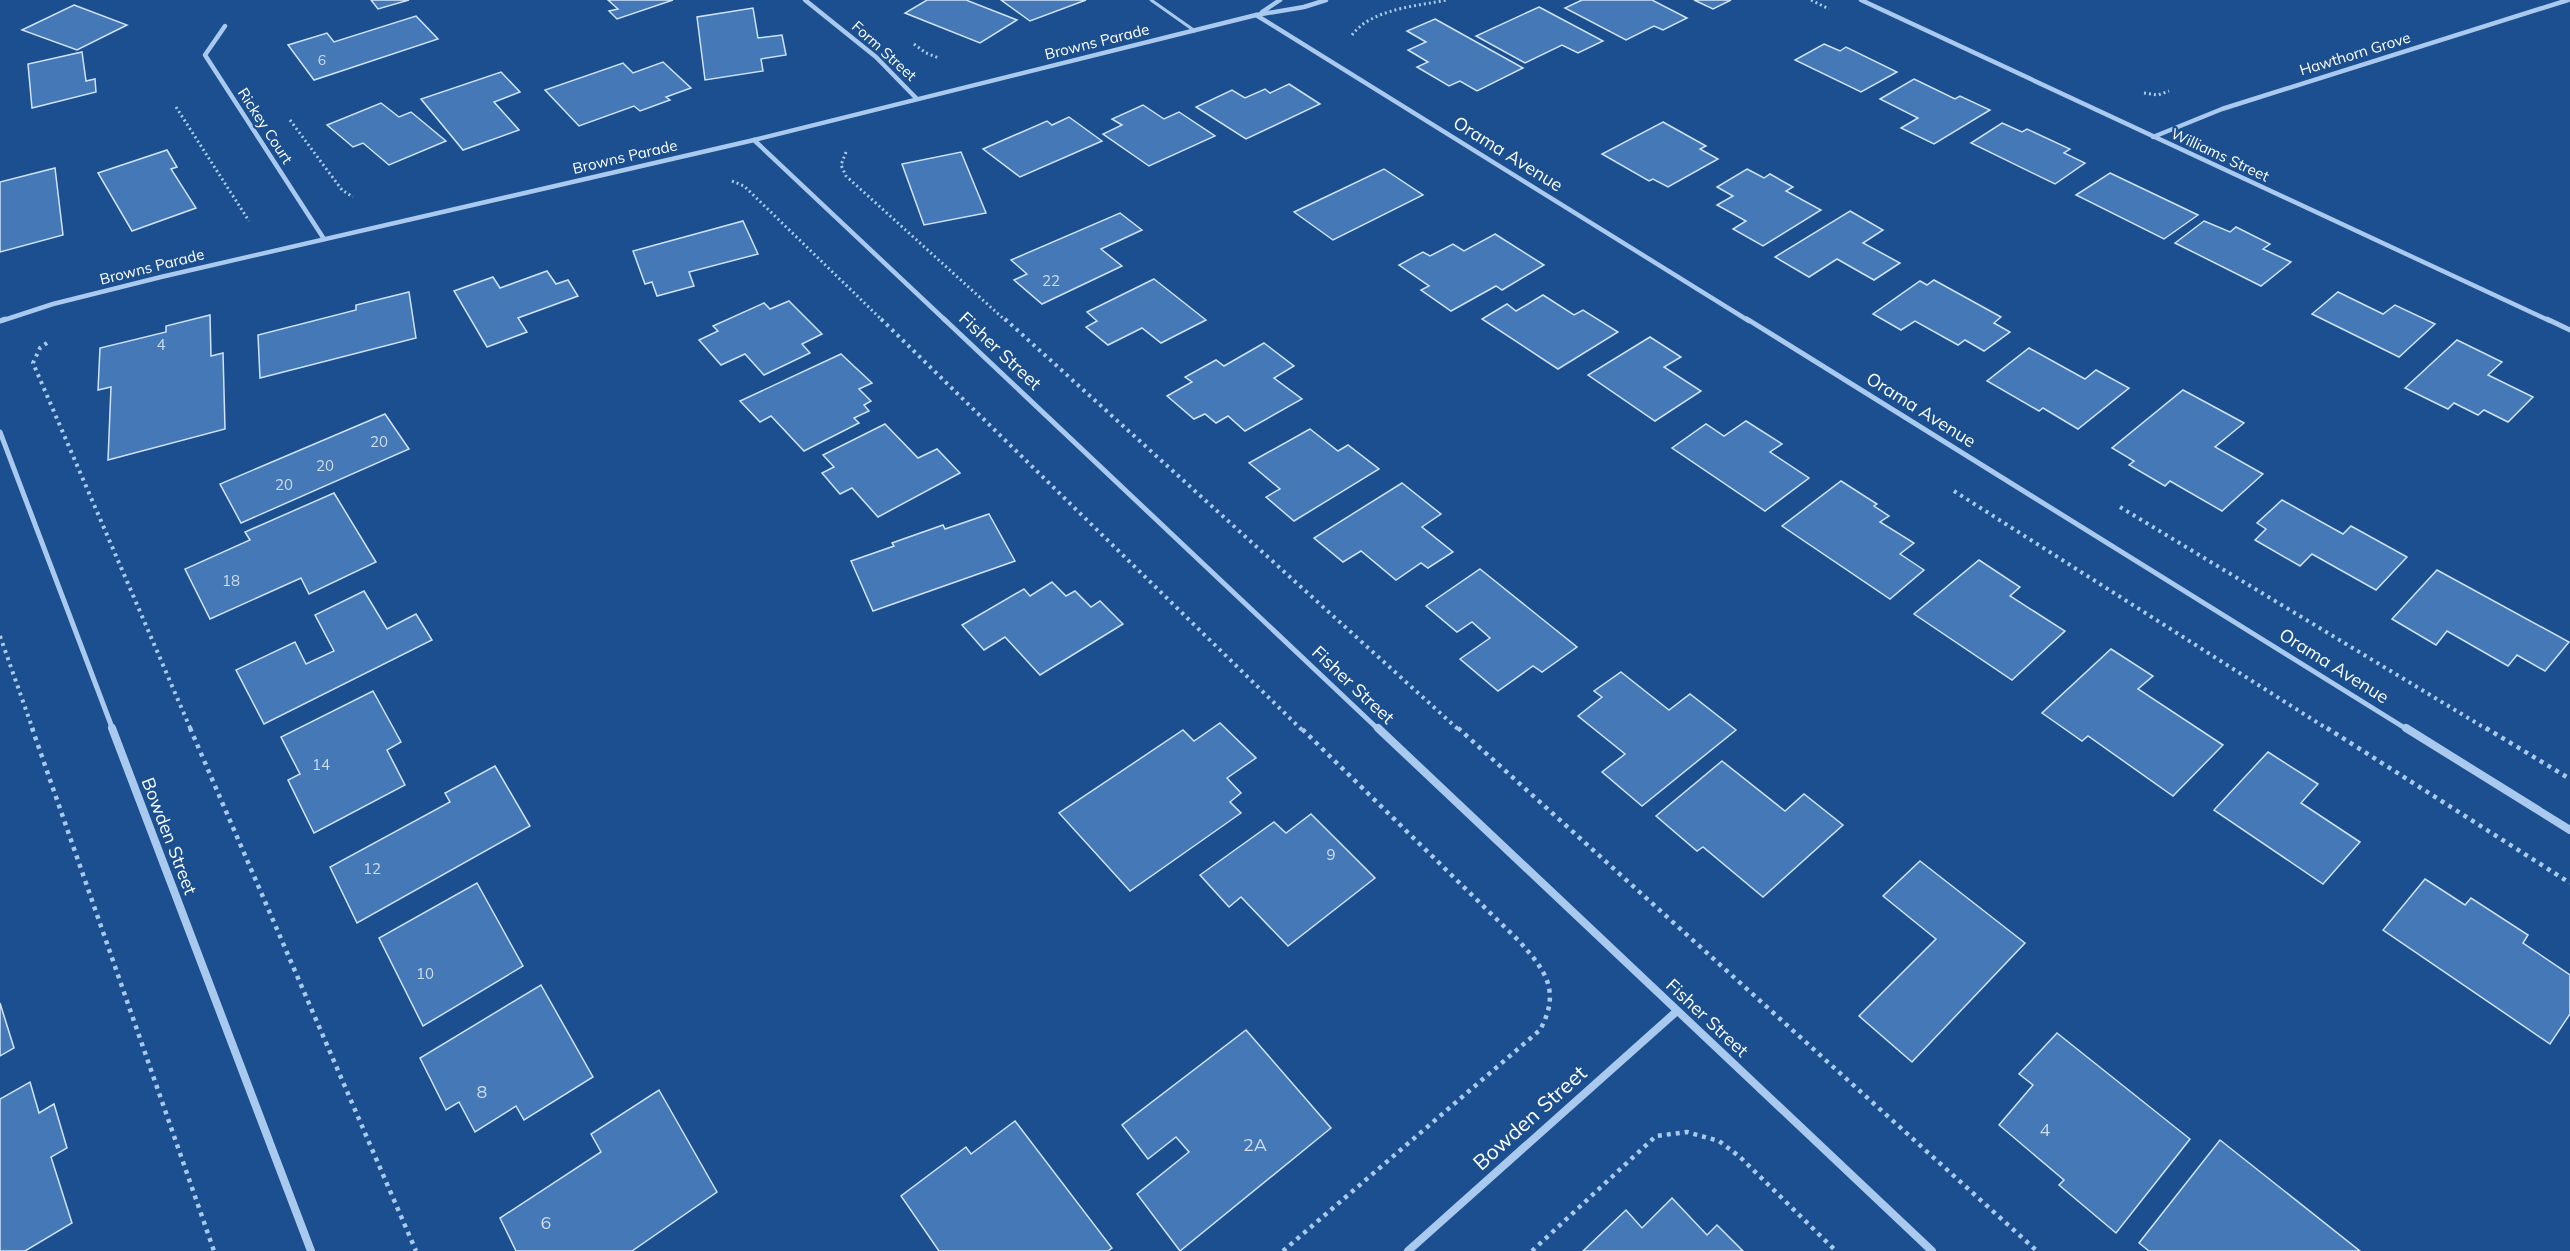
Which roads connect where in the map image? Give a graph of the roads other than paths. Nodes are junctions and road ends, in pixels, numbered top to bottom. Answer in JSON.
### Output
{"nodes":[{"id":1,"x":805,"y":0,"type":"edge"},
{"id":2,"x":1150,"y":0,"type":"edge"},
{"id":3,"x":1280,"y":0,"type":"edge"},
{"id":4,"x":1326,"y":0,"type":"edge"},
{"id":5,"x":1861,"y":0,"type":"edge"},
{"id":6,"x":2568,"y":0,"type":"edge"},
{"id":7,"x":1256,"y":15,"type":"junction"},
{"id":8,"x":225,"y":26,"type":"dead end"},
{"id":9,"x":1195,"y":31,"type":"junction"},
{"id":10,"x":917,"y":99,"type":"junction"},
{"id":11,"x":2153,"y":137,"type":"junction"},
{"id":12,"x":754,"y":140,"type":"junction"},
{"id":13,"x":324,"y":239,"type":"junction"},
{"id":14,"x":0,"y":321,"type":"edge"},
{"id":15,"x":2570,"y":330,"type":"edge"},
{"id":16,"x":0,"y":432,"type":"edge"},
{"id":17,"x":2570,"y":830,"type":"edge"},
{"id":18,"x":1677,"y":1011,"type":"junction"},
{"id":19,"x":310,"y":1251,"type":"edge"},
{"id":20,"x":1408,"y":1251,"type":"edge"},
{"id":21,"x":1932,"y":1251,"type":"edge"}],
"edges":[{"from":1,"to":10,"type":"street","name":"Form Street"},
{"from":2,"to":9,"type":"lane"},
{"from":3,"to":7,"type":"street","name":"Browns Parade"},
{"from":4,"to":7,"type":"street","name":"Browns Parade"},
{"from":5,"to":11,"type":"street","name":"Williams Street"},
{"from":6,"to":11,"type":"street","name":"Hawthorn Grove"},
{"from":7,"to":9,"type":"street","name":"Browns Parade"},
{"from":7,"to":17,"type":"street","name":"Orama Avenue"},
{"from":8,"to":13,"type":"street","name":"Rickey Court"},
{"from":9,"to":10,"type":"street","name":"Browns Parade"},
{"from":10,"to":12,"type":"street","name":"Browns Parade"},
{"from":11,"to":15,"type":"street","name":"Williams Street"},
{"from":12,"to":13,"type":"street","name":"Browns Parade"},
{"from":12,"to":18,"type":"street","name":"Fisher Street"},
{"from":13,"to":14,"type":"street","name":"Browns Parade"},
{"from":16,"to":19,"type":"street","name":"Bowden Street"},
{"from":18,"to":20,"type":"street","name":"Bowden Street"},
{"from":18,"to":21,"type":"street","name":"Fisher Street"}]}
